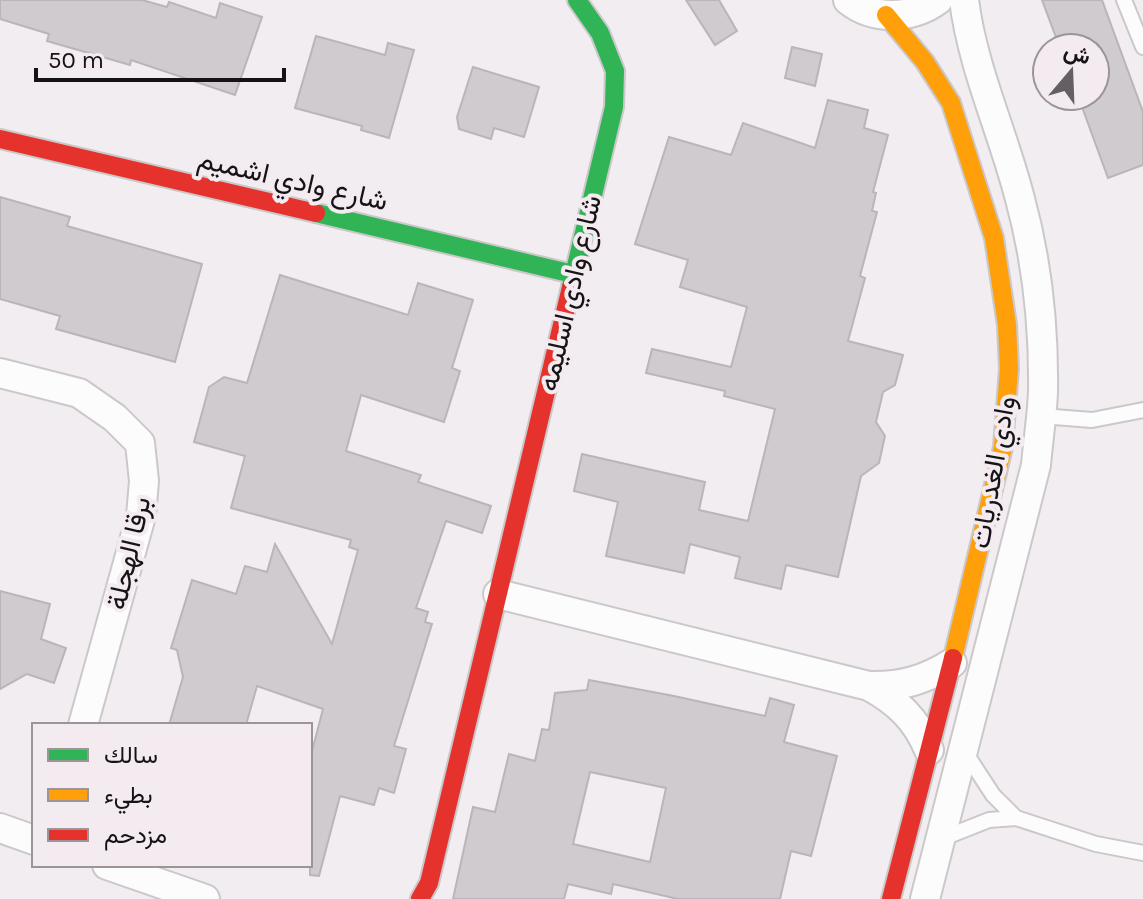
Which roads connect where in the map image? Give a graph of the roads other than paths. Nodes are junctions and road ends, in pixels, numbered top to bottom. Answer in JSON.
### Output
{"nodes":[{"id":1,"x":577,"y":0,"type":"edge"},
{"id":2,"x":848,"y":0,"type":"edge"},
{"id":3,"x":938,"y":0,"type":"edge"},
{"id":4,"x":964,"y":0,"type":"edge"},
{"id":5,"x":1124,"y":0,"type":"edge"},
{"id":6,"x":886,"y":15,"type":"junction"},
{"id":7,"x":1143,"y":47,"type":"edge"},
{"id":8,"x":0,"y":139,"type":"edge"},
{"id":9,"x":573,"y":274,"type":"junction"},
{"id":10,"x":0,"y":373,"type":"edge"},
{"id":11,"x":1143,"y":410,"type":"edge"},
{"id":12,"x":1041,"y":416,"type":"junction"},
{"id":13,"x":498,"y":594,"type":"junction"},
{"id":14,"x":952,"y":663,"type":"junction"},
{"id":15,"x":869,"y":686,"type":"junction"},
{"id":16,"x":84,"y":723,"type":"edge"},
{"id":17,"x":929,"y":750,"type":"junction"},
{"id":18,"x":964,"y":750,"type":"junction"},
{"id":19,"x":1016,"y":818,"type":"junction"},
{"id":20,"x":0,"y":828,"type":"edge"},
{"id":21,"x":32,"y":839,"type":"edge"},
{"id":22,"x":941,"y":839,"type":"junction"},
{"id":23,"x":1143,"y":853,"type":"edge"},
{"id":24,"x":113,"y":867,"type":"edge"},
{"id":25,"x":205,"y":899,"type":"edge"},
{"id":26,"x":420,"y":899,"type":"edge"},
{"id":27,"x":891,"y":899,"type":"edge"},
{"id":28,"x":925,"y":899,"type":"edge"}],
"edges":[{"from":1,"to":9,"type":"street","name":"شارع وادي اسليمه"},
{"from":2,"to":6,"type":"street"},
{"from":3,"to":6,"type":"street"},
{"from":4,"to":12,"type":"street","name":"وادي الغدريات"},
{"from":5,"to":7,"type":"lane"},
{"from":6,"to":14,"type":"street","name":"وادي الغدريات"},
{"from":8,"to":9,"type":"street","name":"شارع وادي اشميم"},
{"from":9,"to":13,"type":"street","name":"شارع وادي اسليمه"},
{"from":10,"to":16,"type":"street","name":"برقا الهجلة"},
{"from":11,"to":12,"type":"lane"},
{"from":12,"to":18,"type":"street","name":"وادي الغدريات"},
{"from":13,"to":15,"type":"street"},
{"from":13,"to":26,"type":"street","name":"شارع وادي اسليمه"},
{"from":14,"to":15,"type":"street"},
{"from":14,"to":17,"type":"street","name":"وادي الغدريات"},
{"from":15,"to":17,"type":"street"},
{"from":17,"to":27,"type":"street","name":"وادي الغدريات"},
{"from":18,"to":19,"type":"lane"},
{"from":18,"to":22,"type":"street","name":"وادي الغدريات"},
{"from":19,"to":22,"type":"lane"},
{"from":19,"to":23,"type":"lane"},
{"from":20,"to":21,"type":"street"},
{"from":22,"to":28,"type":"street","name":"وادي الغدريات"},
{"from":24,"to":25,"type":"street"}]}
